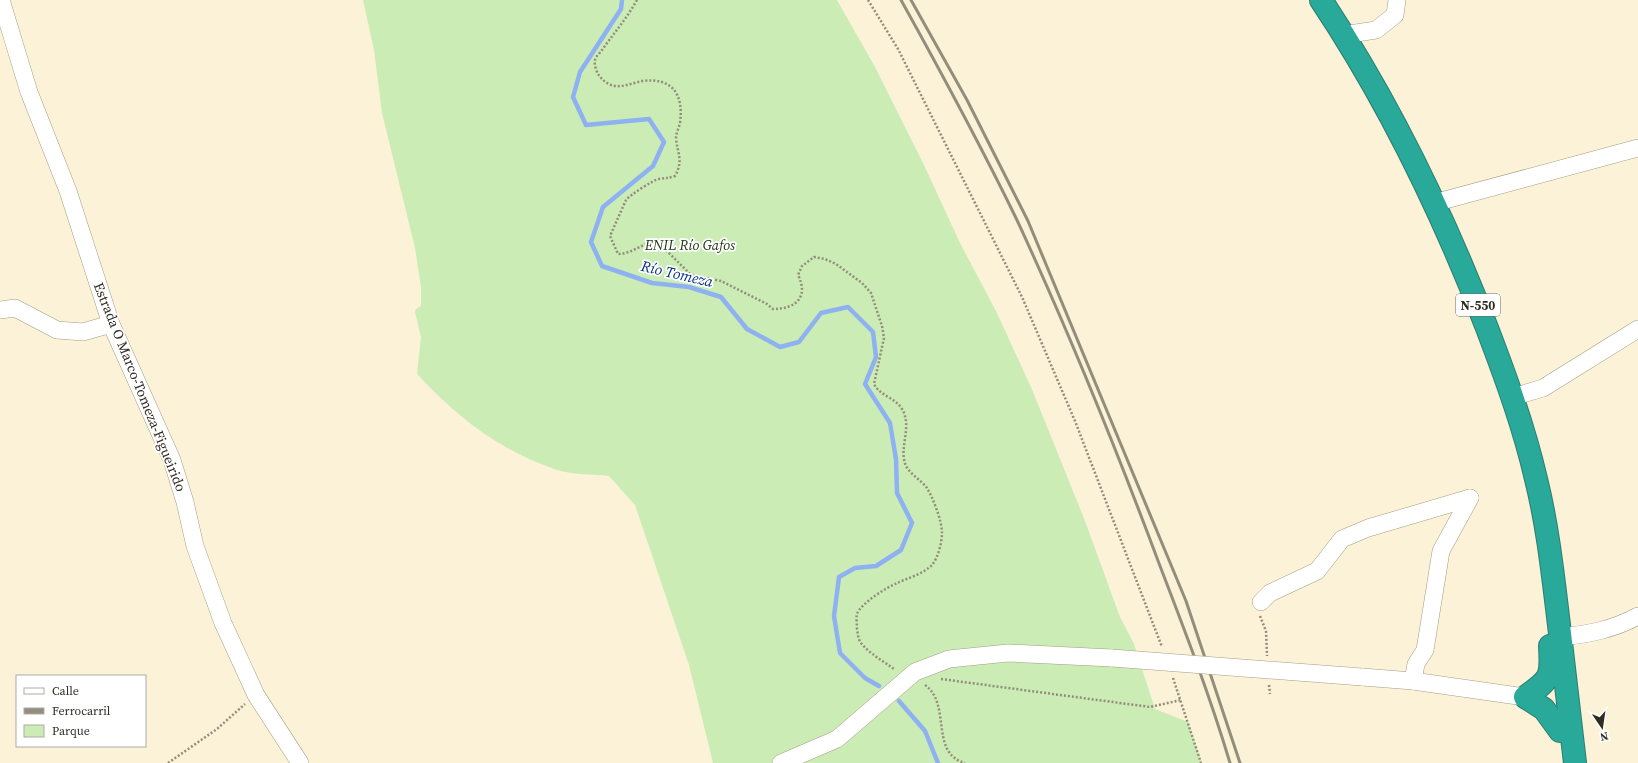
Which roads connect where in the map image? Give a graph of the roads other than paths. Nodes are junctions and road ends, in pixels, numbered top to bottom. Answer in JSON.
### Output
{"nodes":[{"id":1,"x":1,"y":0,"type":"edge"},
{"id":2,"x":1321,"y":0,"type":"edge"},
{"id":3,"x":1397,"y":0,"type":"edge"},
{"id":4,"x":1344,"y":35,"type":"junction"},
{"id":5,"x":1638,"y":148,"type":"edge"},
{"id":6,"x":1434,"y":203,"type":"junction"},
{"id":7,"x":0,"y":310,"type":"edge"},
{"id":8,"x":111,"y":324,"type":"junction"},
{"id":9,"x":1638,"y":329,"type":"edge"},
{"id":10,"x":1513,"y":396,"type":"junction"},
{"id":11,"x":1537,"y":480,"type":"junction"},
{"id":12,"x":1261,"y":602,"type":"road end"},
{"id":13,"x":1638,"y":616,"type":"edge"},
{"id":14,"x":1560,"y":637,"type":"junction"},
{"id":15,"x":1413,"y":681,"type":"junction"},
{"id":16,"x":1525,"y":697,"type":"junction"},
{"id":17,"x":1560,"y":731,"type":"junction"},
{"id":18,"x":300,"y":763,"type":"edge"},
{"id":19,"x":781,"y":763,"type":"edge"},
{"id":20,"x":1562,"y":763,"type":"edge"},
{"id":21,"x":1575,"y":763,"type":"edge"}],
"edges":[{"from":1,"to":8,"type":"street","name":"Estrada O Marco-Tomeza-Figueirido"},
{"from":2,"to":4,"type":"highway","number":"N-550"},
{"from":3,"to":4,"type":"street"},
{"from":4,"to":6,"type":"highway","number":"N-550"},
{"from":5,"to":6,"type":"street"},
{"from":6,"to":10,"type":"highway","number":"N-550"},
{"from":7,"to":8,"type":"street"},
{"from":8,"to":18,"type":"street","name":"Estrada O Marco-Tomeza-Figueirido"},
{"from":9,"to":10,"type":"street"},
{"from":10,"to":11,"type":"highway","number":"N-550"},
{"from":11,"to":14,"type":"highway","number":"N-550"},
{"from":11,"to":16,"type":"highway"},
{"from":12,"to":15,"type":"street"},
{"from":13,"to":14,"type":"street"},
{"from":14,"to":17,"type":"highway","number":"N-550"},
{"from":14,"to":21,"type":"highway","number":"N-550"},
{"from":15,"to":16,"type":"street"},
{"from":15,"to":19,"type":"street","bridge":true},
{"from":16,"to":17,"type":"highway"},
{"from":17,"to":20,"type":"highway","number":"N-550"}]}
